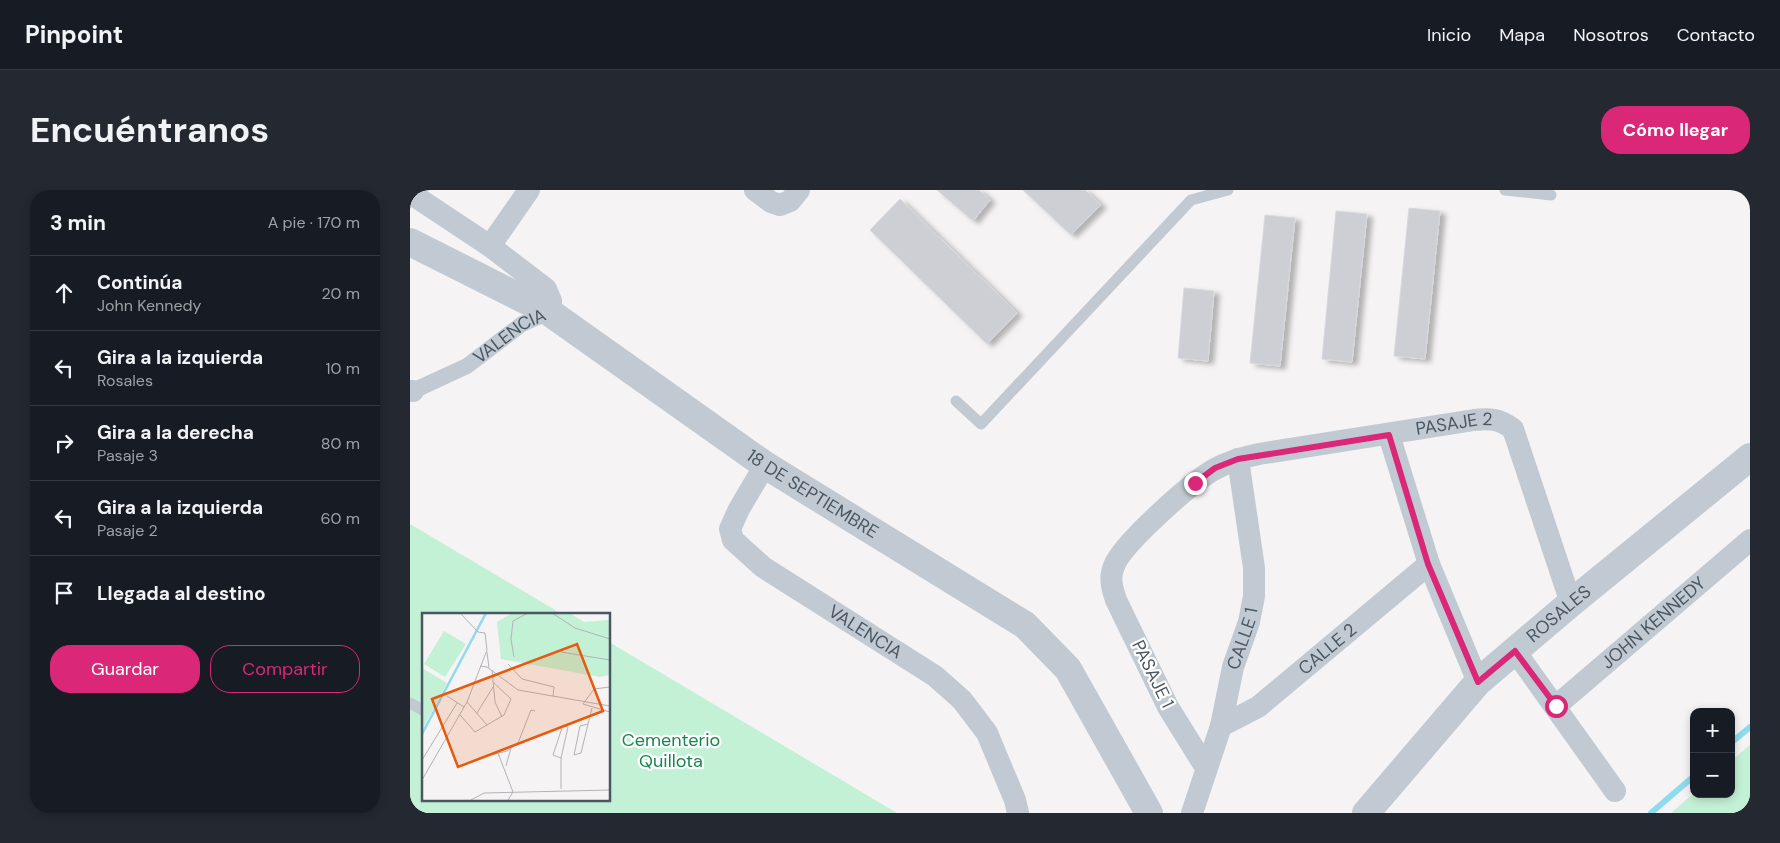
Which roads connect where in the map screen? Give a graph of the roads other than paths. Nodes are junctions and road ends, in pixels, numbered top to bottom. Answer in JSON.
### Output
{"nodes":[{"id":1,"x":529,"y":190,"type":"edge"},
{"id":2,"x":755,"y":190,"type":"edge"},
{"id":3,"x":798,"y":190,"type":"edge"},
{"id":4,"x":1228,"y":190,"type":"edge"},
{"id":5,"x":1505,"y":190,"type":"edge"},
{"id":6,"x":410,"y":193,"type":"edge"},
{"id":7,"x":1551,"y":195,"type":"dead end"},
{"id":8,"x":410,"y":242,"type":"edge"},
{"id":9,"x":490,"y":246,"type":"junction"},
{"id":10,"x":549,"y":312,"type":"junction"},
{"id":11,"x":412,"y":391,"type":"edge"},
{"id":12,"x":956,"y":401,"type":"dead end"},
{"id":13,"x":1389,"y":435,"type":"junction"},
{"id":14,"x":1750,"y":457,"type":"edge"},
{"id":15,"x":1238,"y":459,"type":"junction"},
{"id":16,"x":765,"y":465,"type":"junction"},
{"id":17,"x":1750,"y":540,"type":"edge"},
{"id":18,"x":1428,"y":564,"type":"junction"},
{"id":19,"x":1111,"y":576,"type":"joint"},
{"id":20,"x":1571,"y":602,"type":"junction"},
{"id":21,"x":1515,"y":651,"type":"junction"},
{"id":22,"x":1478,"y":682,"type":"junction"},
{"id":23,"x":410,"y":703,"type":"edge"},
{"id":24,"x":1556,"y":706,"type":"junction"},
{"id":25,"x":422,"y":710,"type":"edge"},
{"id":26,"x":1222,"y":726,"type":"junction"},
{"id":27,"x":1206,"y":768,"type":"junction"},
{"id":28,"x":1615,"y":791,"type":"dead end"},
{"id":29,"x":1018,"y":813,"type":"edge"},
{"id":30,"x":1148,"y":813,"type":"edge"},
{"id":31,"x":1192,"y":813,"type":"edge"},
{"id":32,"x":1366,"y":813,"type":"edge"}],
"edges":[{"from":1,"to":9,"type":"street"},
{"from":2,"to":3,"type":"street"},
{"from":4,"to":12,"type":"lane"},
{"from":5,"to":7,"type":"lane"},
{"from":6,"to":9,"type":"street","name":"VALENCIA"},
{"from":8,"to":10,"type":"street","name":"18 DE SEPTIEMBRE"},
{"from":9,"to":10,"type":"street","name":"VALENCIA"},
{"from":10,"to":11,"type":"street","name":"VALENCIA"},
{"from":10,"to":16,"type":"street","name":"18 DE SEPTIEMBRE"},
{"from":13,"to":15,"type":"street","name":"PASAJE 2"},
{"from":13,"to":18,"type":"street"},
{"from":13,"to":20,"type":"street","name":"PASAJE 2"},
{"from":14,"to":20,"type":"street","name":"ROSALES"},
{"from":15,"to":19,"type":"street","name":"PASAJE 2"},
{"from":15,"to":26,"type":"street","name":"CALLE 1"},
{"from":16,"to":29,"type":"street","name":"VALENCIA"},
{"from":16,"to":30,"type":"street","name":"18 DE SEPTIEMBRE"},
{"from":17,"to":24,"type":"street","name":"JOHN KENNEDY"},
{"from":18,"to":22,"type":"street"},
{"from":18,"to":26,"type":"street","name":"CALLE 2"},
{"from":19,"to":27,"type":"street","name":"PASAJE 1"},
{"from":20,"to":21,"type":"street","name":"ROSALES"},
{"from":21,"to":22,"type":"street","name":"ROSALES"},
{"from":21,"to":24,"type":"street"},
{"from":22,"to":32,"type":"street","name":"ROSALES"},
{"from":23,"to":25,"type":"lane"},
{"from":24,"to":28,"type":"street"},
{"from":26,"to":27,"type":"street","name":"CALLE 1"},
{"from":27,"to":31,"type":"street","name":"CALLE 1"}]}
